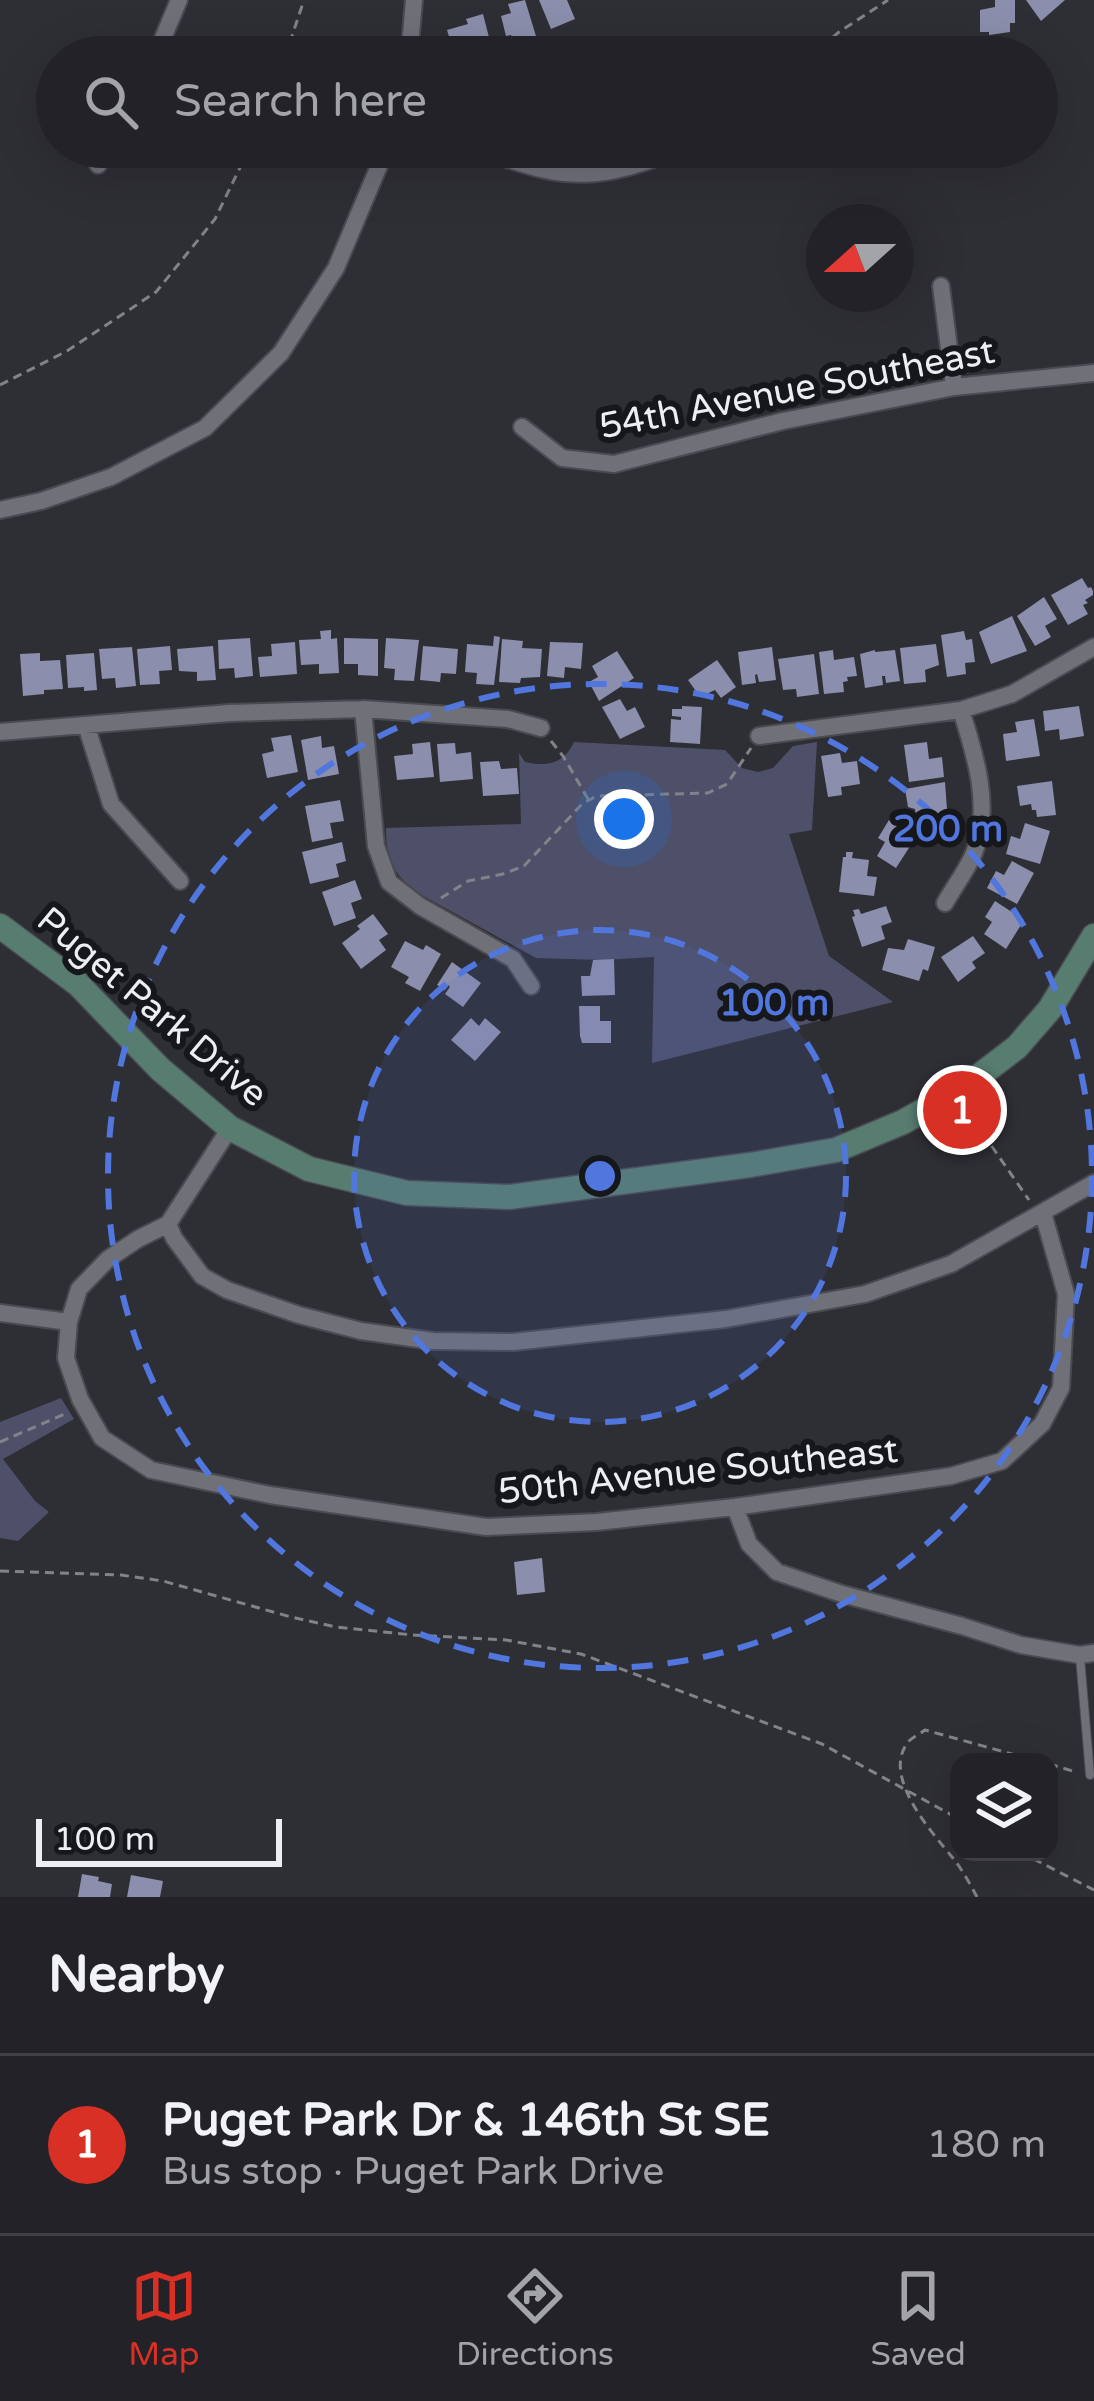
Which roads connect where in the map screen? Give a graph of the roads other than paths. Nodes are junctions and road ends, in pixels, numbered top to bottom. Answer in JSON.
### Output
{"nodes":[{"id":1,"x":179,"y":0,"type":"edge"},
{"id":2,"x":413,"y":0,"type":"edge"},
{"id":3,"x":164,"y":36,"type":"edge"},
{"id":4,"x":410,"y":36,"type":"edge"},
{"id":5,"x":378,"y":168,"type":"edge"},
{"id":6,"x":537,"y":168,"type":"edge"},
{"id":7,"x":626,"y":168,"type":"edge"},
{"id":8,"x":941,"y":286,"type":"dead end"},
{"id":9,"x":1094,"y":373,"type":"edge"},
{"id":10,"x":954,"y":387,"type":"junction"},
{"id":11,"x":522,"y":428,"type":"dead end"},
{"id":12,"x":0,"y":510,"type":"edge"},
{"id":13,"x":1094,"y":647,"type":"edge"},
{"id":14,"x":363,"y":709,"type":"junction"},
{"id":15,"x":962,"y":710,"type":"junction"},
{"id":16,"x":86,"y":725,"type":"junction"},
{"id":17,"x":541,"y":728,"type":"road end"},
{"id":18,"x":0,"y":732,"type":"edge"},
{"id":19,"x":759,"y":736,"type":"road end"},
{"id":20,"x":180,"y":881,"type":"dead end"},
{"id":21,"x":945,"y":903,"type":"dead end"},
{"id":22,"x":0,"y":926,"type":"edge"},
{"id":23,"x":1094,"y":936,"type":"edge"},
{"id":24,"x":530,"y":986,"type":"dead end"},
{"id":25,"x":230,"y":1128,"type":"junction"},
{"id":26,"x":1094,"y":1183,"type":"edge"},
{"id":27,"x":1041,"y":1214,"type":"junction"},
{"id":28,"x":169,"y":1224,"type":"junction"},
{"id":29,"x":0,"y":1312,"type":"edge"},
{"id":30,"x":69,"y":1322,"type":"junction"},
{"id":31,"x":735,"y":1507,"type":"junction"},
{"id":32,"x":1087,"y":1654,"type":"edge"},
{"id":33,"x":1090,"y":1775,"type":"road end"}],
"edges":[{"from":1,"to":3,"type":"street"},
{"from":2,"to":4,"type":"street"},
{"from":5,"to":12,"type":"street"},
{"from":6,"to":7,"type":"street"},
{"from":8,"to":10,"type":"street"},
{"from":9,"to":10,"type":"street","name":"54th Avenue Southeast"},
{"from":10,"to":11,"type":"street","name":"54th Avenue Southeast"},
{"from":13,"to":15,"type":"street"},
{"from":14,"to":16,"type":"street"},
{"from":14,"to":17,"type":"street"},
{"from":14,"to":24,"type":"street"},
{"from":15,"to":19,"type":"street"},
{"from":15,"to":21,"type":"street"},
{"from":16,"to":18,"type":"street"},
{"from":16,"to":20,"type":"street"},
{"from":22,"to":25,"type":"street","name":"Puget Park Drive"},
{"from":23,"to":25,"type":"street","name":"Puget Park Drive"},
{"from":25,"to":28,"type":"street"},
{"from":26,"to":27,"type":"street"},
{"from":27,"to":28,"type":"street"},
{"from":27,"to":31,"type":"street","name":"50th Avenue Southeast"},
{"from":28,"to":30,"type":"street"},
{"from":29,"to":30,"type":"street"},
{"from":30,"to":31,"type":"street","name":"50th Avenue Southeast"},
{"from":31,"to":32,"type":"street"},
{"from":32,"to":33,"type":"lane"}]}
